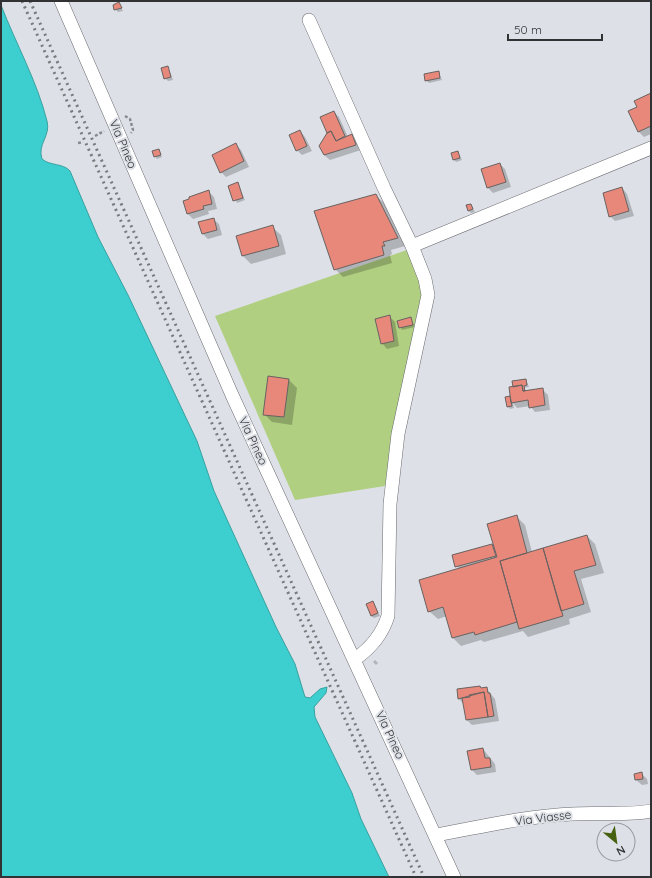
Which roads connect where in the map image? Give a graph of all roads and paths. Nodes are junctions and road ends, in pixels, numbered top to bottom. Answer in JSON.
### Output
{"nodes":[{"id":1,"x":61,"y":1,"type":"edge"},
{"id":2,"x":309,"y":20,"type":"dead end"},
{"id":3,"x":83,"y":142,"type":"dead end"},
{"id":4,"x":78,"y":143,"type":"dead end"},
{"id":5,"x":651,"y":148,"type":"edge"},
{"id":6,"x":412,"y":246,"type":"junction"},
{"id":7,"x":355,"y":659,"type":"junction"},
{"id":8,"x":651,"y":811,"type":"edge"},
{"id":9,"x":436,"y":835,"type":"junction"},
{"id":10,"x":454,"y":877,"type":"edge"}],
"edges":[{"from":1,"to":7,"type":"street","name":"Via Pineo"},
{"from":2,"to":6,"type":"street"},
{"from":3,"to":4,"type":"path"},
{"from":5,"to":6,"type":"street"},
{"from":6,"to":7,"type":"street"},
{"from":7,"to":9,"type":"street","name":"Via Pineo"},
{"from":8,"to":9,"type":"street","name":"Via Viasse"},
{"from":9,"to":10,"type":"street","name":"Via Pineo"}]}
